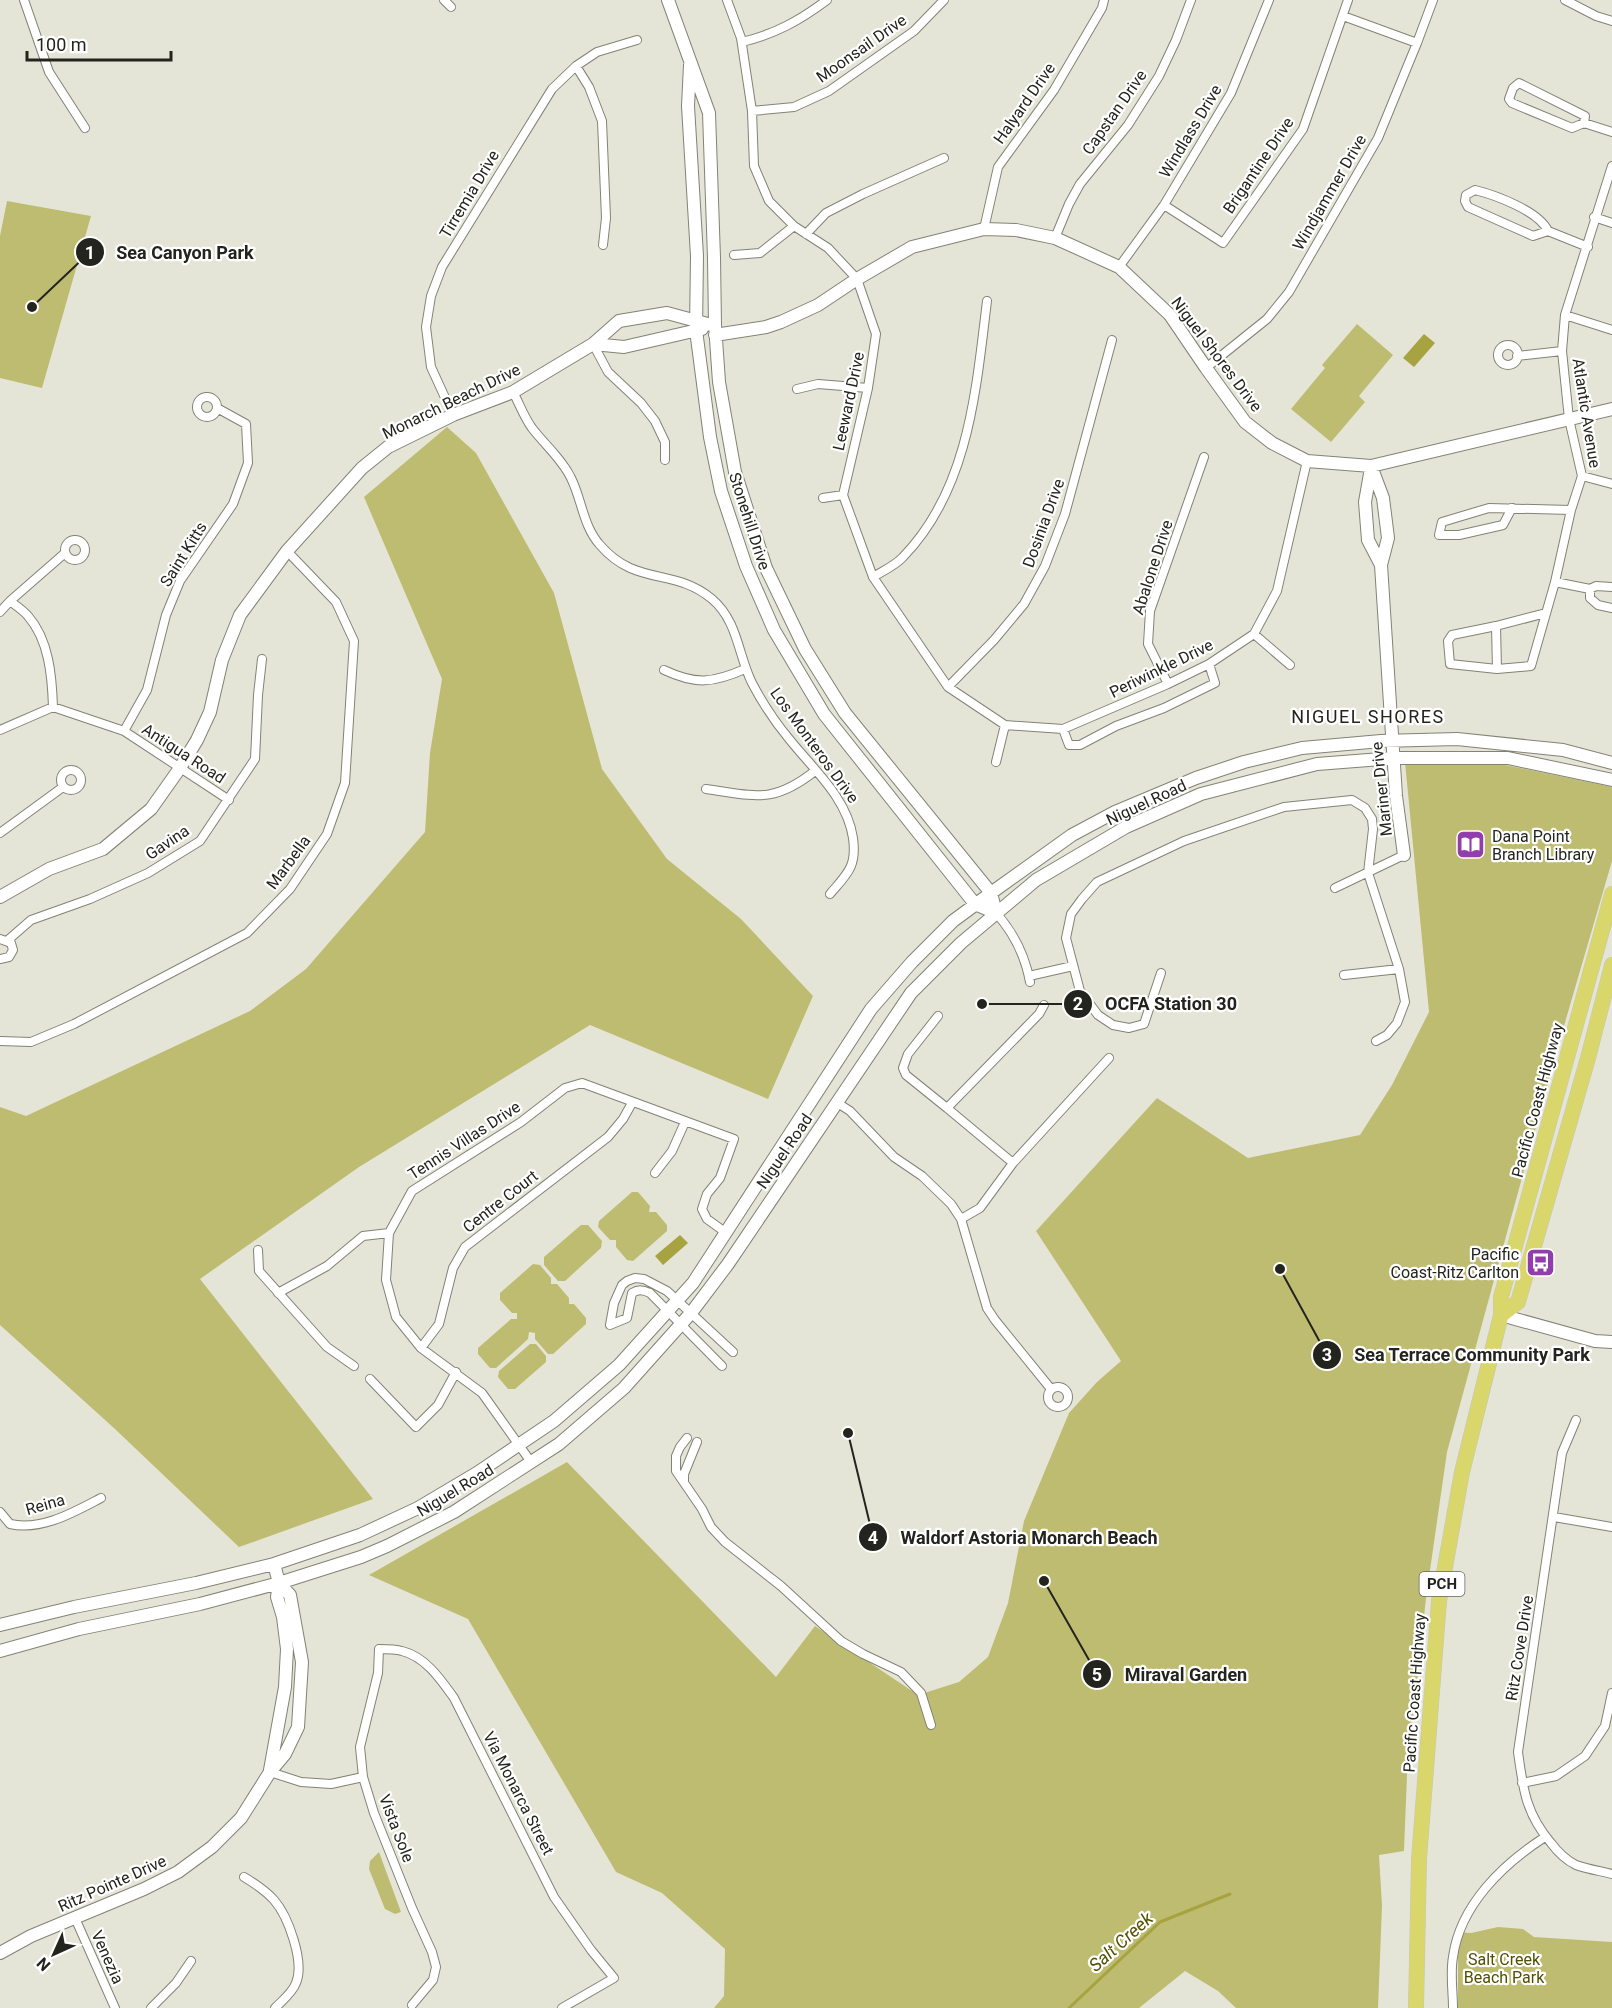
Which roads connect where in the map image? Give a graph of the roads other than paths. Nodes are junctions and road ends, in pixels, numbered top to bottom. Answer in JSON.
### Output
{"nodes":[{"id":1,"x":24,"y":0,"type":"edge"},
{"id":2,"x":668,"y":0,"type":"edge"},
{"id":3,"x":727,"y":0,"type":"edge"},
{"id":4,"x":827,"y":0,"type":"edge"},
{"id":5,"x":944,"y":0,"type":"edge"},
{"id":6,"x":1104,"y":0,"type":"edge"},
{"id":7,"x":1191,"y":0,"type":"edge"},
{"id":8,"x":1269,"y":0,"type":"edge"},
{"id":9,"x":1348,"y":0,"type":"edge"},
{"id":10,"x":1433,"y":0,"type":"edge"},
{"id":11,"x":1565,"y":0,"type":"edge"},
{"id":12,"x":1343,"y":15,"type":"junction"},
{"id":13,"x":1612,"y":21,"type":"edge"},
{"id":14,"x":637,"y":40,"type":"dead end"},
{"id":15,"x":742,"y":42,"type":"junction"},
{"id":16,"x":1418,"y":43,"type":"junction"},
{"id":17,"x":690,"y":58,"type":"junction"},
{"id":18,"x":576,"y":66,"type":"junction"},
{"id":19,"x":752,"y":111,"type":"junction"},
{"id":20,"x":1584,"y":123,"type":"junction"},
{"id":21,"x":85,"y":128,"type":"dead end"},
{"id":22,"x":1612,"y":132,"type":"edge"},
{"id":23,"x":944,"y":158,"type":"dead end"},
{"id":24,"x":1612,"y":166,"type":"edge"},
{"id":25,"x":1164,"y":205,"type":"junction"},
{"id":26,"x":1594,"y":217,"type":"junction"},
{"id":27,"x":1612,"y":223,"type":"edge"},
{"id":28,"x":794,"y":226,"type":"junction"},
{"id":29,"x":984,"y":228,"type":"junction"},
{"id":30,"x":1548,"y":231,"type":"junction"},
{"id":31,"x":807,"y":234,"type":"junction"},
{"id":32,"x":1055,"y":238,"type":"junction"},
{"id":33,"x":603,"y":245,"type":"dead end"},
{"id":34,"x":1588,"y":247,"type":"junction"},
{"id":35,"x":734,"y":255,"type":"dead end"},
{"id":36,"x":1119,"y":267,"type":"junction"},
{"id":37,"x":857,"y":279,"type":"junction"},
{"id":38,"x":987,"y":301,"type":"dead end"},
{"id":39,"x":1565,"y":315,"type":"junction"},
{"id":40,"x":696,"y":326,"type":"junction"},
{"id":41,"x":715,"y":329,"type":"junction"},
{"id":42,"x":1612,"y":330,"type":"edge"},
{"id":43,"x":1112,"y":340,"type":"dead end"},
{"id":44,"x":593,"y":344,"type":"junction"},
{"id":45,"x":1562,"y":351,"type":"junction"},
{"id":46,"x":1518,"y":356,"type":"dead end"},
{"id":47,"x":1206,"y":369,"type":"junction"},
{"id":48,"x":868,"y":388,"type":"junction"},
{"id":49,"x":797,"y":389,"type":"dead end"},
{"id":50,"x":513,"y":392,"type":"junction"},
{"id":51,"x":217,"y":408,"type":"dead end"},
{"id":52,"x":1612,"y":409,"type":"edge"},
{"id":53,"x":453,"y":415,"type":"junction"},
{"id":54,"x":1569,"y":419,"type":"junction"},
{"id":55,"x":1204,"y":457,"type":"dead end"},
{"id":56,"x":665,"y":460,"type":"dead end"},
{"id":57,"x":1306,"y":461,"type":"junction"},
{"id":58,"x":1371,"y":466,"type":"junction"},
{"id":59,"x":1582,"y":476,"type":"junction"},
{"id":60,"x":1612,"y":484,"type":"edge"},
{"id":61,"x":843,"y":495,"type":"junction"},
{"id":62,"x":823,"y":498,"type":"dead end"},
{"id":63,"x":1512,"y":508,"type":"junction"},
{"id":64,"x":1571,"y":510,"type":"junction"},
{"id":65,"x":287,"y":551,"type":"junction"},
{"id":66,"x":65,"y":553,"type":"dead end"},
{"id":67,"x":1380,"y":565,"type":"junction"},
{"id":68,"x":873,"y":577,"type":"junction"},
{"id":69,"x":1555,"y":582,"type":"junction"},
{"id":70,"x":1612,"y":587,"type":"edge"},
{"id":71,"x":1590,"y":589,"type":"junction"},
{"id":72,"x":9,"y":600,"type":"junction"},
{"id":73,"x":1612,"y":608,"type":"edge"},
{"id":74,"x":0,"y":612,"type":"edge"},
{"id":75,"x":1546,"y":613,"type":"junction"},
{"id":76,"x":1496,"y":627,"type":"junction"},
{"id":77,"x":1254,"y":634,"type":"junction"},
{"id":78,"x":262,"y":659,"type":"dead end"},
{"id":79,"x":1209,"y":664,"type":"junction"},
{"id":80,"x":1290,"y":664,"type":"dead end"},
{"id":81,"x":745,"y":669,"type":"junction"},
{"id":82,"x":1497,"y":669,"type":"junction"},
{"id":83,"x":664,"y":670,"type":"dead end"},
{"id":84,"x":1168,"y":684,"type":"junction"},
{"id":85,"x":948,"y":687,"type":"junction"},
{"id":86,"x":53,"y":707,"type":"junction"},
{"id":87,"x":1005,"y":725,"type":"junction"},
{"id":88,"x":1063,"y":729,"type":"junction"},
{"id":89,"x":0,"y":730,"type":"edge"},
{"id":90,"x":124,"y":731,"type":"junction"},
{"id":91,"x":1392,"y":740,"type":"junction"},
{"id":92,"x":1394,"y":758,"type":"junction"},
{"id":93,"x":996,"y":762,"type":"dead end"},
{"id":94,"x":1612,"y":763,"type":"edge"},
{"id":95,"x":180,"y":768,"type":"junction"},
{"id":96,"x":815,"y":771,"type":"junction"},
{"id":97,"x":1612,"y":780,"type":"edge"},
{"id":98,"x":63,"y":787,"type":"dead end"},
{"id":99,"x":706,"y":789,"type":"dead end"},
{"id":100,"x":229,"y":800,"type":"junction"},
{"id":101,"x":0,"y":833,"type":"edge"},
{"id":102,"x":1404,"y":855,"type":"joint"},
{"id":103,"x":1368,"y":873,"type":"junction"},
{"id":104,"x":1335,"y":888,"type":"dead end"},
{"id":105,"x":991,"y":892,"type":"junction"},
{"id":106,"x":830,"y":894,"type":"dead end"},
{"id":107,"x":1612,"y":894,"type":"edge"},
{"id":108,"x":0,"y":897,"type":"edge"},
{"id":109,"x":975,"y":904,"type":"junction"},
{"id":110,"x":996,"y":913,"type":"junction"},
{"id":111,"x":4,"y":940,"type":"edge"},
{"id":112,"x":0,"y":959,"type":"edge"},
{"id":113,"x":1612,"y":965,"type":"edge"},
{"id":114,"x":1073,"y":966,"type":"junction"},
{"id":115,"x":1399,"y":969,"type":"junction"},
{"id":116,"x":1161,"y":973,"type":"dead end"},
{"id":117,"x":1344,"y":975,"type":"dead end"},
{"id":118,"x":1044,"y":1005,"type":"dead end"},
{"id":119,"x":938,"y":1017,"type":"dead end"},
{"id":120,"x":0,"y":1041,"type":"edge"},
{"id":121,"x":1376,"y":1041,"type":"dead end"},
{"id":122,"x":1110,"y":1059,"type":"dead end"},
{"id":123,"x":632,"y":1102,"type":"junction"},
{"id":124,"x":836,"y":1102,"type":"junction"},
{"id":125,"x":947,"y":1108,"type":"junction"},
{"id":126,"x":685,"y":1122,"type":"junction"},
{"id":127,"x":1012,"y":1163,"type":"junction"},
{"id":128,"x":655,"y":1173,"type":"dead end"},
{"id":129,"x":961,"y":1219,"type":"junction"},
{"id":130,"x":725,"y":1232,"type":"junction"},
{"id":131,"x":389,"y":1233,"type":"junction"},
{"id":132,"x":258,"y":1250,"type":"dead end"},
{"id":133,"x":278,"y":1293,"type":"junction"},
{"id":134,"x":677,"y":1301,"type":"junction"},
{"id":135,"x":668,"y":1311,"type":"junction"},
{"id":136,"x":691,"y":1313,"type":"junction"},
{"id":137,"x":1501,"y":1315,"type":"junction"},
{"id":138,"x":682,"y":1325,"type":"junction"},
{"id":139,"x":1612,"y":1342,"type":"edge"},
{"id":140,"x":421,"y":1348,"type":"junction"},
{"id":141,"x":733,"y":1352,"type":"dead end"},
{"id":142,"x":354,"y":1366,"type":"dead end"},
{"id":143,"x":722,"y":1366,"type":"dead end"},
{"id":144,"x":456,"y":1372,"type":"junction"},
{"id":145,"x":369,"y":1379,"type":"dead end"},
{"id":146,"x":1051,"y":1389,"type":"dead end"},
{"id":147,"x":1576,"y":1420,"type":"dead end"},
{"id":148,"x":687,"y":1438,"type":"dead end"},
{"id":149,"x":697,"y":1442,"type":"dead end"},
{"id":150,"x":519,"y":1445,"type":"junction"},
{"id":151,"x":531,"y":1462,"type":"junction"},
{"id":152,"x":684,"y":1482,"type":"junction"},
{"id":153,"x":101,"y":1498,"type":"dead end"},
{"id":154,"x":0,"y":1512,"type":"edge"},
{"id":155,"x":1554,"y":1517,"type":"junction"},
{"id":156,"x":1612,"y":1527,"type":"edge"},
{"id":157,"x":274,"y":1564,"type":"junction"},
{"id":158,"x":279,"y":1583,"type":"junction"},
{"id":159,"x":0,"y":1625,"type":"edge"},
{"id":160,"x":379,"y":1649,"type":"joint"},
{"id":161,"x":0,"y":1651,"type":"edge"},
{"id":162,"x":285,"y":1687,"type":"junction"},
{"id":163,"x":302,"y":1687,"type":"junction"},
{"id":164,"x":1612,"y":1693,"type":"edge"},
{"id":165,"x":931,"y":1725,"type":"dead end"},
{"id":166,"x":270,"y":1772,"type":"junction"},
{"id":167,"x":363,"y":1777,"type":"junction"},
{"id":168,"x":1522,"y":1783,"type":"junction"},
{"id":169,"x":1545,"y":1837,"type":"junction"},
{"id":170,"x":1612,"y":1874,"type":"edge"},
{"id":171,"x":244,"y":1877,"type":"dead end"},
{"id":172,"x":75,"y":1918,"type":"junction"},
{"id":173,"x":0,"y":1953,"type":"edge"},
{"id":174,"x":191,"y":1962,"type":"dead end"},
{"id":175,"x":412,"y":2005,"type":"dead end"},
{"id":176,"x":115,"y":2008,"type":"edge"},
{"id":177,"x":151,"y":2008,"type":"edge"},
{"id":178,"x":275,"y":2008,"type":"edge"},
{"id":179,"x":562,"y":2008,"type":"edge"},
{"id":180,"x":1416,"y":2008,"type":"edge"},
{"id":181,"x":1453,"y":2008,"type":"edge"}],
"edges":[{"from":1,"to":21,"type":"street"},
{"from":2,"to":17,"type":"main road","name":"Stonehill Drive"},
{"from":3,"to":15,"type":"street","name":"Leeward Drive"},
{"from":4,"to":15,"type":"street"},
{"from":5,"to":19,"type":"street","name":"Moonsail Drive"},
{"from":6,"to":29,"type":"street","name":"Halyard Drive"},
{"from":7,"to":32,"type":"street","name":"Capstan Drive"},
{"from":8,"to":25,"type":"street","name":"Windlass Drive"},
{"from":9,"to":12,"type":"street","name":"Brigantine Drive"},
{"from":10,"to":16,"type":"street","name":"Windjammer Drive"},
{"from":11,"to":13,"type":"street"},
{"from":12,"to":16,"type":"street"},
{"from":12,"to":25,"type":"street","name":"Brigantine Drive"},
{"from":14,"to":18,"type":"street","name":"Tirremia Drive"},
{"from":15,"to":19,"type":"street","name":"Leeward Drive"},
{"from":16,"to":47,"type":"street","name":"Windjammer Drive"},
{"from":17,"to":40,"type":"main road","name":"Stonehill Drive"},
{"from":17,"to":41,"type":"main road","name":"Stonehill Drive"},
{"from":18,"to":33,"type":"street"},
{"from":18,"to":53,"type":"street","name":"Tirremia Drive"},
{"from":19,"to":28,"type":"street","name":"Leeward Drive"},
{"from":20,"to":20,"type":"street"},
{"from":20,"to":22,"type":"street"},
{"from":23,"to":31,"type":"street"},
{"from":24,"to":26,"type":"street","name":"Atlantic Avenue"},
{"from":25,"to":36,"type":"street","name":"Windlass Drive"},
{"from":26,"to":27,"type":"street"},
{"from":26,"to":34,"type":"street","name":"Atlantic Avenue"},
{"from":28,"to":31,"type":"street","name":"Leeward Drive"},
{"from":28,"to":35,"type":"street"},
{"from":29,"to":32,"type":"main road","name":"Niguel Shores Drive"},
{"from":29,"to":37,"type":"main road","name":"Niguel Shores Drive"},
{"from":30,"to":30,"type":"street"},
{"from":30,"to":34,"type":"street"},
{"from":31,"to":37,"type":"street","name":"Leeward Drive"},
{"from":32,"to":36,"type":"main road","name":"Niguel Shores Drive"},
{"from":34,"to":39,"type":"street","name":"Atlantic Avenue"},
{"from":36,"to":47,"type":"main road","name":"Niguel Shores Drive"},
{"from":37,"to":41,"type":"main road","name":"Niguel Shores Drive"},
{"from":37,"to":48,"type":"street","name":"Leeward Drive"},
{"from":38,"to":68,"type":"street"},
{"from":39,"to":42,"type":"street"},
{"from":39,"to":45,"type":"street","name":"Atlantic Avenue"},
{"from":40,"to":41,"type":"main road","name":"Monarch Beach Drive"},
{"from":40,"to":44,"type":"main road","name":"Monarch Beach Drive"},
{"from":40,"to":44,"type":"main road","name":"Monarch Beach Drive"},
{"from":40,"to":109,"type":"main road","name":"Stonehill Drive"},
{"from":41,"to":105,"type":"main road","name":"Stonehill Drive"},
{"from":43,"to":85,"type":"street","name":"Dosinia Drive"},
{"from":44,"to":50,"type":"main road","name":"Monarch Beach Drive"},
{"from":44,"to":56,"type":"street"},
{"from":45,"to":46,"type":"street"},
{"from":45,"to":54,"type":"street","name":"Atlantic Avenue"},
{"from":47,"to":57,"type":"main road","name":"Niguel Shores Drive"},
{"from":48,"to":49,"type":"street"},
{"from":48,"to":61,"type":"street","name":"Leeward Drive"},
{"from":50,"to":53,"type":"main road","name":"Monarch Beach Drive"},
{"from":50,"to":81,"type":"street","name":"Los Monteros Drive"},
{"from":51,"to":90,"type":"street","name":"Saint Kitts"},
{"from":52,"to":54,"type":"main road","name":"Niguel Shores Drive"},
{"from":53,"to":65,"type":"main road","name":"Monarch Beach Drive"},
{"from":54,"to":58,"type":"main road","name":"Niguel Shores Drive"},
{"from":54,"to":59,"type":"street","name":"Atlantic Avenue"},
{"from":55,"to":84,"type":"street","name":"Abalone Drive"},
{"from":57,"to":58,"type":"main road","name":"Niguel Shores Drive"},
{"from":57,"to":77,"type":"street","name":"Periwinkle Drive"},
{"from":58,"to":67,"type":"main road","name":"Mariner Drive"},
{"from":58,"to":67,"type":"main road","name":"Mariner Drive"},
{"from":59,"to":60,"type":"street"},
{"from":59,"to":64,"type":"street","name":"Atlantic Avenue"},
{"from":61,"to":62,"type":"street"},
{"from":61,"to":68,"type":"street"},
{"from":63,"to":63,"type":"street"},
{"from":63,"to":64,"type":"street"},
{"from":64,"to":69,"type":"street","name":"Atlantic Avenue"},
{"from":65,"to":95,"type":"main road","name":"Monarch Beach Drive"},
{"from":65,"to":120,"type":"street","name":"Marbella"},
{"from":66,"to":72,"type":"street"},
{"from":67,"to":91,"type":"main road","name":"Mariner Drive"},
{"from":68,"to":85,"type":"street"},
{"from":69,"to":71,"type":"street"},
{"from":69,"to":75,"type":"street","name":"Atlantic Avenue"},
{"from":70,"to":71,"type":"street"},
{"from":71,"to":73,"type":"street"},
{"from":72,"to":74,"type":"street"},
{"from":72,"to":86,"type":"street"},
{"from":75,"to":76,"type":"street"},
{"from":75,"to":82,"type":"street","name":"Atlantic Avenue"},
{"from":76,"to":82,"type":"street"},
{"from":76,"to":82,"type":"street","name":"Atlantic Avenue"},
{"from":77,"to":79,"type":"street","name":"Periwinkle Drive"},
{"from":77,"to":80,"type":"street"},
{"from":78,"to":100,"type":"street","name":"Gavina"},
{"from":79,"to":84,"type":"street","name":"Periwinkle Drive"},
{"from":79,"to":88,"type":"street"},
{"from":81,"to":83,"type":"street"},
{"from":81,"to":96,"type":"street","name":"Los Monteros Drive"},
{"from":84,"to":88,"type":"street","name":"Periwinkle Drive"},
{"from":85,"to":87,"type":"street"},
{"from":86,"to":89,"type":"street"},
{"from":86,"to":90,"type":"street","name":"Antigua Road"},
{"from":87,"to":88,"type":"street","name":"Periwinkle Drive"},
{"from":87,"to":93,"type":"street"},
{"from":90,"to":95,"type":"street","name":"Antigua Road"},
{"from":91,"to":92,"type":"main road","name":"Mariner Drive"},
{"from":91,"to":94,"type":"main road","name":"Niguel Road"},
{"from":91,"to":105,"type":"main road","name":"Niguel Road"},
{"from":92,"to":97,"type":"main road","name":"Niguel Road"},
{"from":92,"to":102,"type":"main road","name":"Mariner Drive"},
{"from":92,"to":110,"type":"main road","name":"Niguel Road"},
{"from":95,"to":100,"type":"street","name":"Antigua Road"},
{"from":95,"to":108,"type":"main road","name":"Monarch Beach Drive"},
{"from":96,"to":99,"type":"street"},
{"from":96,"to":106,"type":"street","name":"Los Monteros Drive"},
{"from":98,"to":101,"type":"street"},
{"from":100,"to":111,"type":"street","name":"Gavina"},
{"from":102,"to":103,"type":"street","name":"Mariner Drive"},
{"from":103,"to":104,"type":"street","name":"Mariner Drive"},
{"from":103,"to":114,"type":"street"},
{"from":103,"to":115,"type":"street"},
{"from":105,"to":109,"type":"main road","name":"Niguel Road"},
{"from":105,"to":110,"type":"main road","name":"Stonehill Drive"},
{"from":107,"to":137,"type":"highway","name":"Pacific Coast Highway","number":"PCH"},
{"from":109,"to":110,"type":"main road","name":"Stonehill Drive"},
{"from":109,"to":130,"type":"main road","name":"Niguel Road"},
{"from":110,"to":114,"type":"street","name":"Stonehill Drive"},
{"from":110,"to":124,"type":"main road","name":"Niguel Road"},
{"from":111,"to":112,"type":"street","name":"Gavina"},
{"from":113,"to":137,"type":"highway","name":"Pacific Coast Highway","number":"PCH"},
{"from":114,"to":116,"type":"street"},
{"from":115,"to":117,"type":"street"},
{"from":115,"to":121,"type":"street"},
{"from":118,"to":125,"type":"street"},
{"from":119,"to":125,"type":"street"},
{"from":122,"to":127,"type":"street"},
{"from":123,"to":126,"type":"street","name":"Tennis Villas Drive"},
{"from":123,"to":131,"type":"street","name":"Tennis Villas Drive"},
{"from":123,"to":140,"type":"street","name":"Centre Court"},
{"from":124,"to":129,"type":"street"},
{"from":124,"to":136,"type":"main road","name":"Niguel Road"},
{"from":125,"to":127,"type":"street"},
{"from":126,"to":128,"type":"street"},
{"from":126,"to":130,"type":"street","name":"Tennis Villas Drive"},
{"from":127,"to":129,"type":"street"},
{"from":129,"to":146,"type":"street"},
{"from":130,"to":134,"type":"main road","name":"Niguel Road"},
{"from":131,"to":133,"type":"street"},
{"from":131,"to":140,"type":"street","name":"Tennis Villas Drive"},
{"from":132,"to":133,"type":"street"},
{"from":133,"to":142,"type":"street"},
{"from":134,"to":135,"type":"main road","name":"Niguel Road"},
{"from":134,"to":135,"type":"street"},
{"from":134,"to":136,"type":"street"},
{"from":135,"to":138,"type":"street"},
{"from":135,"to":150,"type":"main road","name":"Niguel Road"},
{"from":136,"to":138,"type":"main road","name":"Niguel Road"},
{"from":136,"to":141,"type":"street"},
{"from":137,"to":139,"type":"main road"},
{"from":137,"to":180,"type":"highway","name":"Pacific Coast Highway","number":"PCH"},
{"from":138,"to":143,"type":"street"},
{"from":138,"to":151,"type":"main road","name":"Niguel Road"},
{"from":140,"to":144,"type":"street","name":"Tennis Villas Drive"},
{"from":144,"to":145,"type":"street"},
{"from":144,"to":150,"type":"street","name":"Tennis Villas Drive"},
{"from":147,"to":155,"type":"street","name":"Ritz Cove Drive"},
{"from":148,"to":152,"type":"street"},
{"from":149,"to":152,"type":"street"},
{"from":150,"to":151,"type":"street","name":"Tennis Villas Drive"},
{"from":150,"to":157,"type":"main road","name":"Niguel Road"},
{"from":151,"to":158,"type":"main road","name":"Niguel Road"},
{"from":152,"to":165,"type":"street"},
{"from":153,"to":154,"type":"street","name":"Reina"},
{"from":155,"to":156,"type":"street"},
{"from":155,"to":168,"type":"street","name":"Ritz Cove Drive"},
{"from":157,"to":158,"type":"main road","name":"Ritz Pointe Drive"},
{"from":157,"to":159,"type":"main road","name":"Niguel Road"},
{"from":158,"to":161,"type":"main road","name":"Niguel Road"},
{"from":158,"to":162,"type":"main road","name":"Ritz Pointe Drive"},
{"from":158,"to":163,"type":"main road","name":"Ritz Pointe Drive"},
{"from":160,"to":167,"type":"street","name":"Vista Sole"},
{"from":160,"to":179,"type":"street","name":"Via Monarca Street"},
{"from":162,"to":163,"type":"main road"},
{"from":162,"to":166,"type":"main road","name":"Ritz Pointe Drive"},
{"from":163,"to":166,"type":"main road","name":"Ritz Pointe Drive"},
{"from":164,"to":168,"type":"street"},
{"from":166,"to":167,"type":"street"},
{"from":166,"to":172,"type":"main road","name":"Ritz Pointe Drive"},
{"from":167,"to":175,"type":"street","name":"Vista Sole"},
{"from":168,"to":169,"type":"street","name":"Ritz Cove Drive"},
{"from":169,"to":170,"type":"street","name":"Ritz Cove Drive"},
{"from":169,"to":181,"type":"street"},
{"from":171,"to":178,"type":"street"},
{"from":172,"to":173,"type":"main road","name":"Ritz Pointe Drive"},
{"from":172,"to":176,"type":"street","name":"Venezia"},
{"from":174,"to":177,"type":"street"}]}
